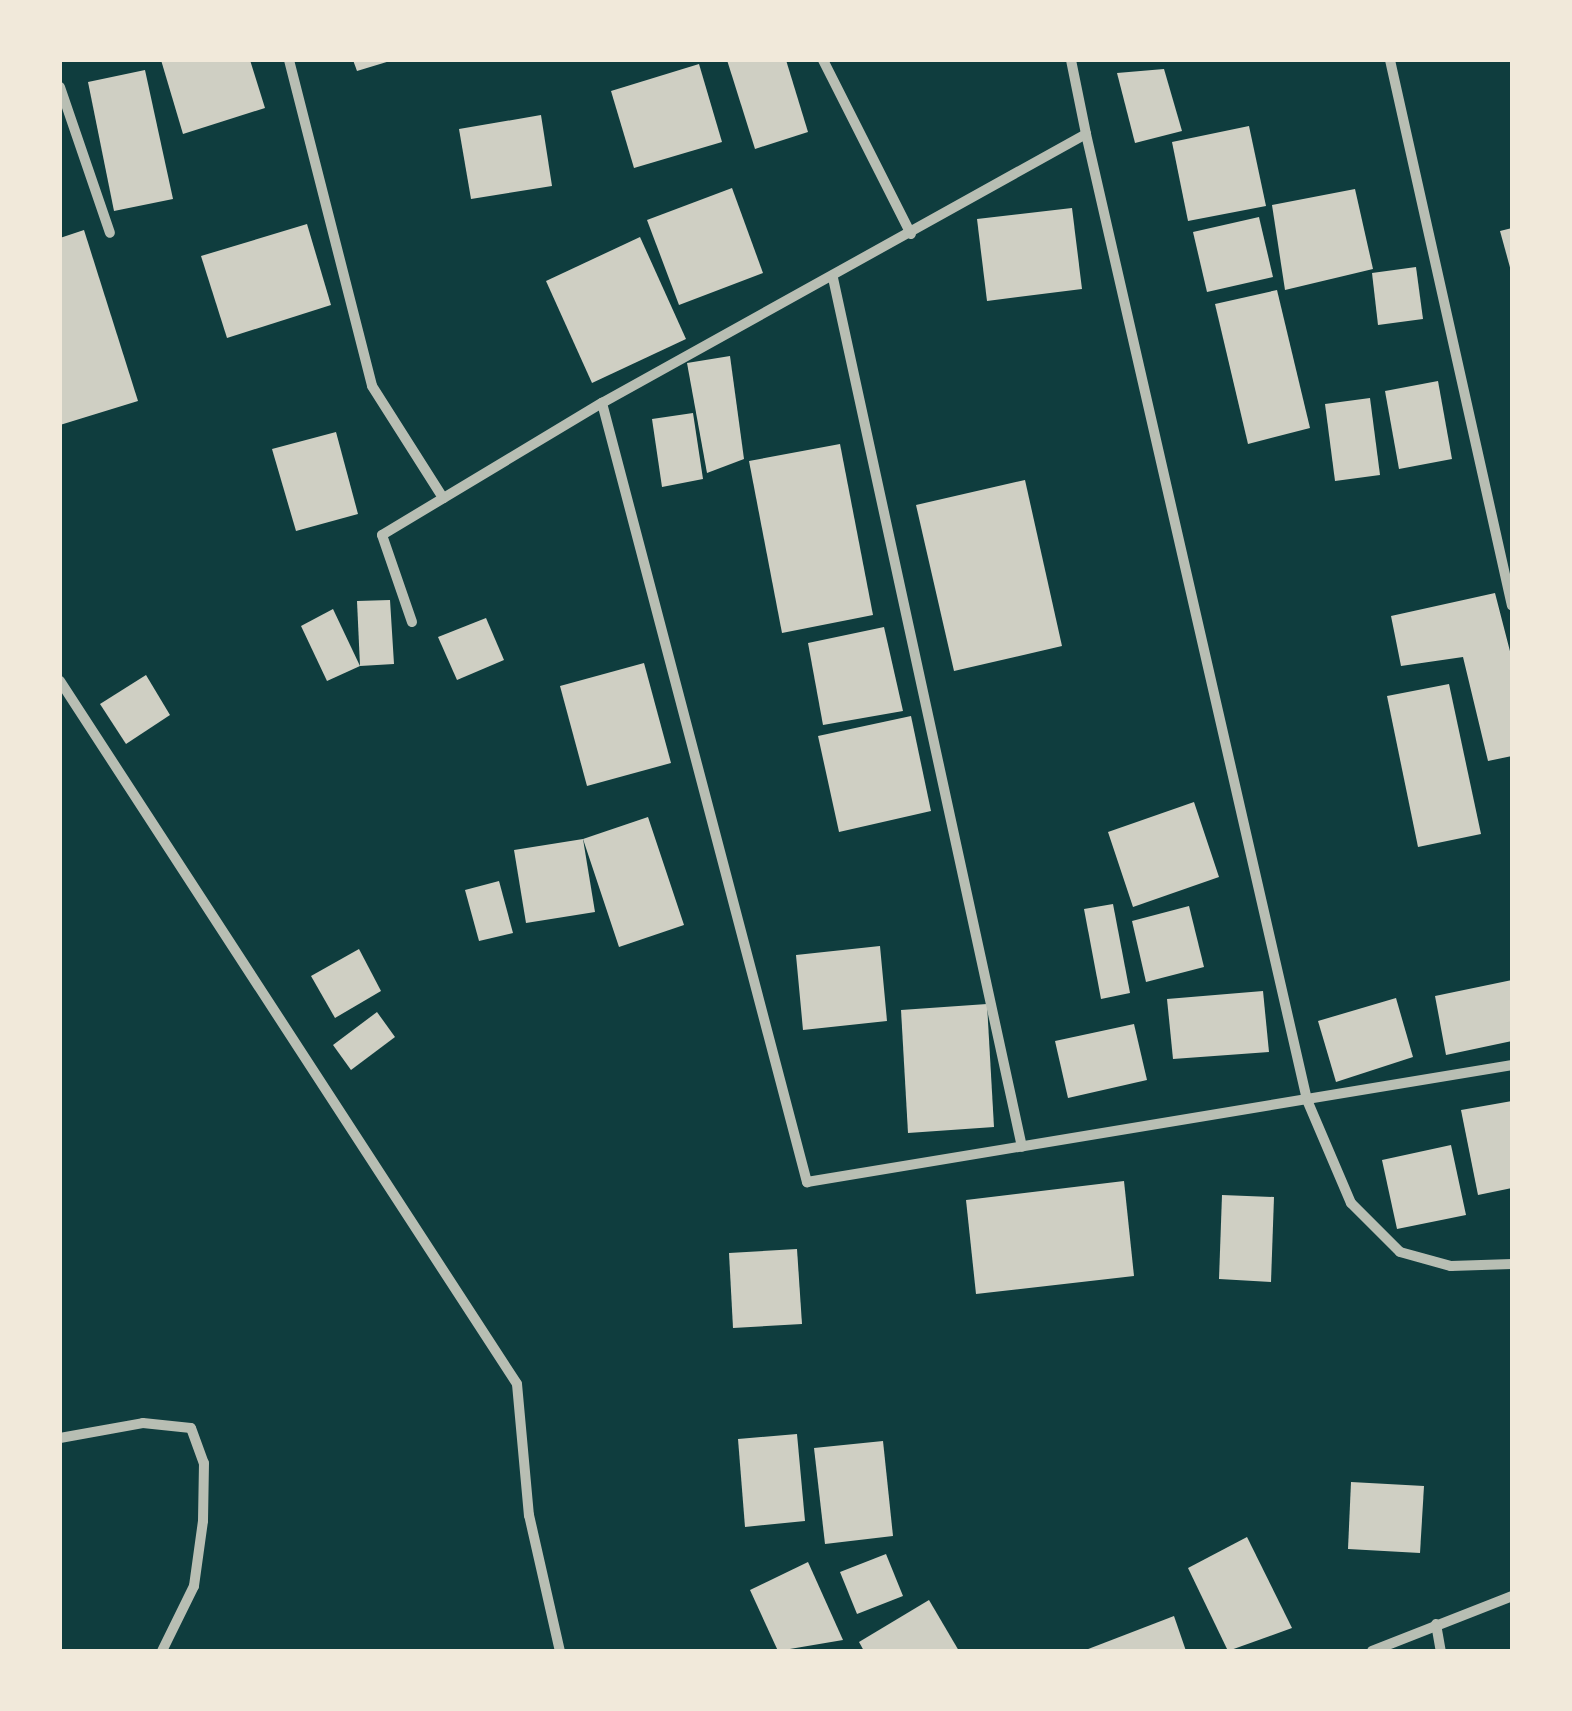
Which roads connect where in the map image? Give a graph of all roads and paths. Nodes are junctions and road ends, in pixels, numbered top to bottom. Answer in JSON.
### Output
{"nodes":[{"id":1,"x":289,"y":60,"type":"edge"},
{"id":2,"x":823,"y":60,"type":"edge"},
{"id":3,"x":1071,"y":60,"type":"edge"},
{"id":4,"x":1390,"y":60,"type":"edge"},
{"id":5,"x":60,"y":87,"type":"edge"},
{"id":6,"x":1086,"y":134,"type":"junction"},
{"id":7,"x":110,"y":233,"type":"dead end"},
{"id":8,"x":911,"y":234,"type":"junction"},
{"id":9,"x":833,"y":278,"type":"junction"},
{"id":10,"x":602,"y":403,"type":"junction"},
{"id":11,"x":442,"y":498,"type":"junction"},
{"id":12,"x":1512,"y":606,"type":"edge"},
{"id":13,"x":412,"y":622,"type":"dead end"},
{"id":14,"x":60,"y":681,"type":"edge"},
{"id":15,"x":1512,"y":1066,"type":"edge"},
{"id":16,"x":1307,"y":1100,"type":"junction"},
{"id":17,"x":1022,"y":1147,"type":"junction"},
{"id":18,"x":1512,"y":1264,"type":"edge"},
{"id":19,"x":60,"y":1438,"type":"edge"},
{"id":20,"x":1512,"y":1596,"type":"edge"},
{"id":21,"x":1436,"y":1624,"type":"junction"},
{"id":22,"x":162,"y":1651,"type":"edge"},
{"id":23,"x":560,"y":1651,"type":"edge"},
{"id":24,"x":1372,"y":1651,"type":"edge"},
{"id":25,"x":1441,"y":1651,"type":"edge"}],
"edges":[{"from":1,"to":11,"type":"street"},
{"from":2,"to":8,"type":"street"},
{"from":3,"to":6,"type":"street"},
{"from":4,"to":12,"type":"street"},
{"from":5,"to":7,"type":"street"},
{"from":6,"to":8,"type":"street"},
{"from":6,"to":16,"type":"street"},
{"from":8,"to":9,"type":"street"},
{"from":9,"to":10,"type":"street"},
{"from":9,"to":17,"type":"street"},
{"from":10,"to":11,"type":"street"},
{"from":10,"to":17,"type":"street"},
{"from":11,"to":13,"type":"street"},
{"from":14,"to":23,"type":"street"},
{"from":15,"to":16,"type":"street"},
{"from":16,"to":17,"type":"street"},
{"from":16,"to":18,"type":"street"},
{"from":19,"to":22,"type":"street"},
{"from":20,"to":21,"type":"street"},
{"from":21,"to":24,"type":"street"},
{"from":21,"to":25,"type":"street"}]}
